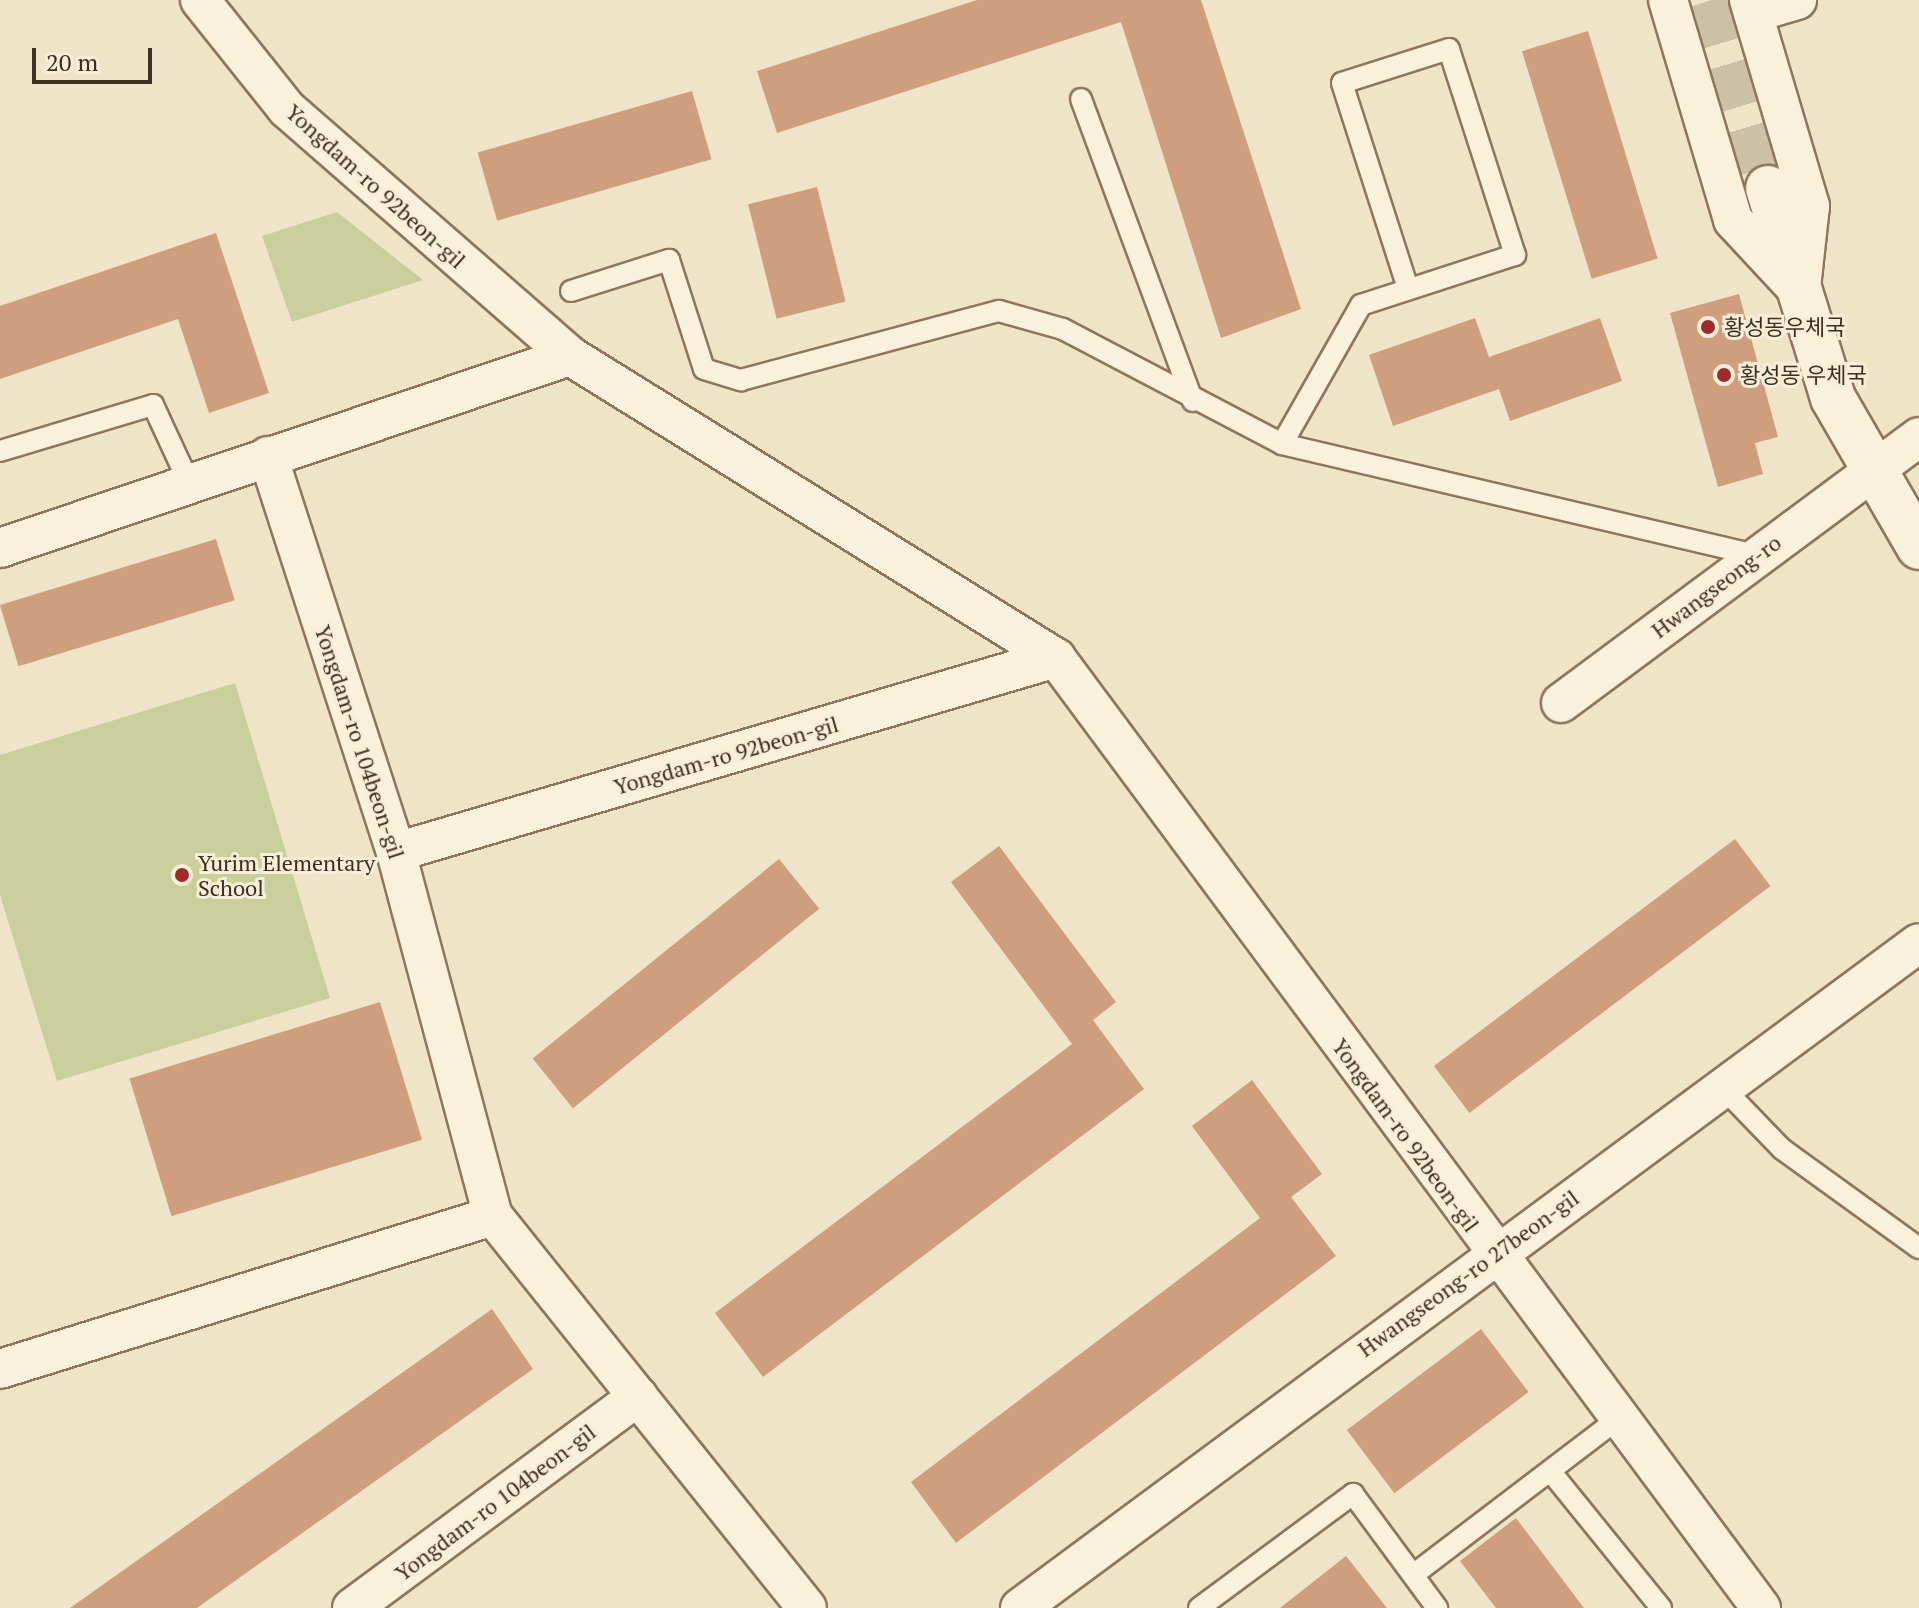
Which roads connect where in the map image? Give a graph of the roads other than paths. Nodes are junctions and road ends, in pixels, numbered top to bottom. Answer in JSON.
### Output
{"nodes":[{"id":1,"x":200,"y":0,"type":"edge"},
{"id":2,"x":1668,"y":0,"type":"edge"},
{"id":3,"x":1797,"y":0,"type":"edge"},
{"id":4,"x":1751,"y":7,"type":"edge"},
{"id":5,"x":1081,"y":99,"type":"dead end"},
{"id":6,"x":1768,"y":188,"type":"tunnel mouth"},
{"id":7,"x":1407,"y":286,"type":"junction"},
{"id":8,"x":571,"y":291,"type":"dead end"},
{"id":9,"x":1800,"y":292,"type":"junction"},
{"id":10,"x":570,"y":356,"type":"junction"},
{"id":11,"x":1193,"y":401,"type":"junction"},
{"id":12,"x":1919,"y":437,"type":"edge"},
{"id":13,"x":1282,"y":444,"type":"junction"},
{"id":14,"x":0,"y":451,"type":"edge"},
{"id":15,"x":268,"y":456,"type":"junction"},
{"id":16,"x":1873,"y":472,"type":"junction"},
{"id":17,"x":189,"y":483,"type":"junction"},
{"id":18,"x":1919,"y":547,"type":"edge"},
{"id":19,"x":0,"y":548,"type":"edge"},
{"id":20,"x":1754,"y":555,"type":"junction"},
{"id":21,"x":1056,"y":658,"type":"junction"},
{"id":22,"x":1561,"y":703,"type":"dead end"},
{"id":23,"x":396,"y":852,"type":"junction"},
{"id":24,"x":1919,"y":943,"type":"edge"},
{"id":25,"x":1724,"y":1089,"type":"junction"},
{"id":26,"x":493,"y":1216,"type":"junction"},
{"id":27,"x":1919,"y":1248,"type":"edge"},
{"id":28,"x":1492,"y":1252,"type":"junction"},
{"id":29,"x":0,"y":1369,"type":"edge"},
{"id":30,"x":638,"y":1396,"type":"junction"},
{"id":31,"x":1618,"y":1419,"type":"junction"},
{"id":32,"x":1551,"y":1472,"type":"junction"},
{"id":33,"x":1413,"y":1575,"type":"junction"},
{"id":34,"x":352,"y":1608,"type":"edge"},
{"id":35,"x":807,"y":1608,"type":"edge"},
{"id":36,"x":1020,"y":1608,"type":"edge"},
{"id":37,"x":1199,"y":1608,"type":"edge"},
{"id":38,"x":1437,"y":1608,"type":"edge"},
{"id":39,"x":1661,"y":1608,"type":"edge"},
{"id":40,"x":1761,"y":1608,"type":"edge"}],
"edges":[{"from":1,"to":10,"type":"street","name":"Yongdam-ro 92beon-gil"},
{"from":2,"to":9,"type":"street"},
{"from":3,"to":4,"type":"street"},
{"from":4,"to":9,"type":"street"},
{"from":5,"to":11,"type":"lane"},
{"from":6,"to":9,"type":"street"},
{"from":7,"to":7,"type":"lane"},
{"from":7,"to":13,"type":"lane"},
{"from":8,"to":11,"type":"lane"},
{"from":9,"to":16,"type":"street"},
{"from":10,"to":15,"type":"street"},
{"from":10,"to":21,"type":"street","name":"Yongdam-ro 92beon-gil"},
{"from":11,"to":13,"type":"lane"},
{"from":12,"to":16,"type":"street","name":"Hwangseong-ro"},
{"from":13,"to":20,"type":"lane"},
{"from":14,"to":17,"type":"lane"},
{"from":15,"to":17,"type":"street"},
{"from":15,"to":23,"type":"street","name":"Yongdam-ro 104beon-gil"},
{"from":16,"to":18,"type":"street"},
{"from":16,"to":20,"type":"street","name":"Hwangseong-ro"},
{"from":17,"to":19,"type":"street"},
{"from":20,"to":22,"type":"street","name":"Hwangseong-ro"},
{"from":21,"to":23,"type":"street","name":"Yongdam-ro 92beon-gil"},
{"from":21,"to":28,"type":"street","name":"Yongdam-ro 92beon-gil"},
{"from":23,"to":26,"type":"street","name":"Yongdam-ro 104beon-gil"},
{"from":24,"to":25,"type":"street","name":"Hwangseong-ro 27beon-gil"},
{"from":25,"to":27,"type":"lane"},
{"from":25,"to":28,"type":"street","name":"Hwangseong-ro 27beon-gil"},
{"from":26,"to":29,"type":"street"},
{"from":26,"to":30,"type":"street","name":"Yongdam-ro 104beon-gil"},
{"from":28,"to":31,"type":"street","name":"Yongdam-ro 92beon-gil"},
{"from":28,"to":36,"type":"street","name":"Hwangseong-ro 27beon-gil"},
{"from":30,"to":34,"type":"street","name":"Yongdam-ro 104beon-gil"},
{"from":30,"to":35,"type":"street","name":"Yongdam-ro 104beon-gil"},
{"from":31,"to":32,"type":"lane"},
{"from":31,"to":40,"type":"street","name":"Yongdam-ro 92beon-gil"},
{"from":32,"to":33,"type":"lane"},
{"from":32,"to":39,"type":"lane"},
{"from":33,"to":37,"type":"lane"},
{"from":33,"to":38,"type":"lane"}]}
